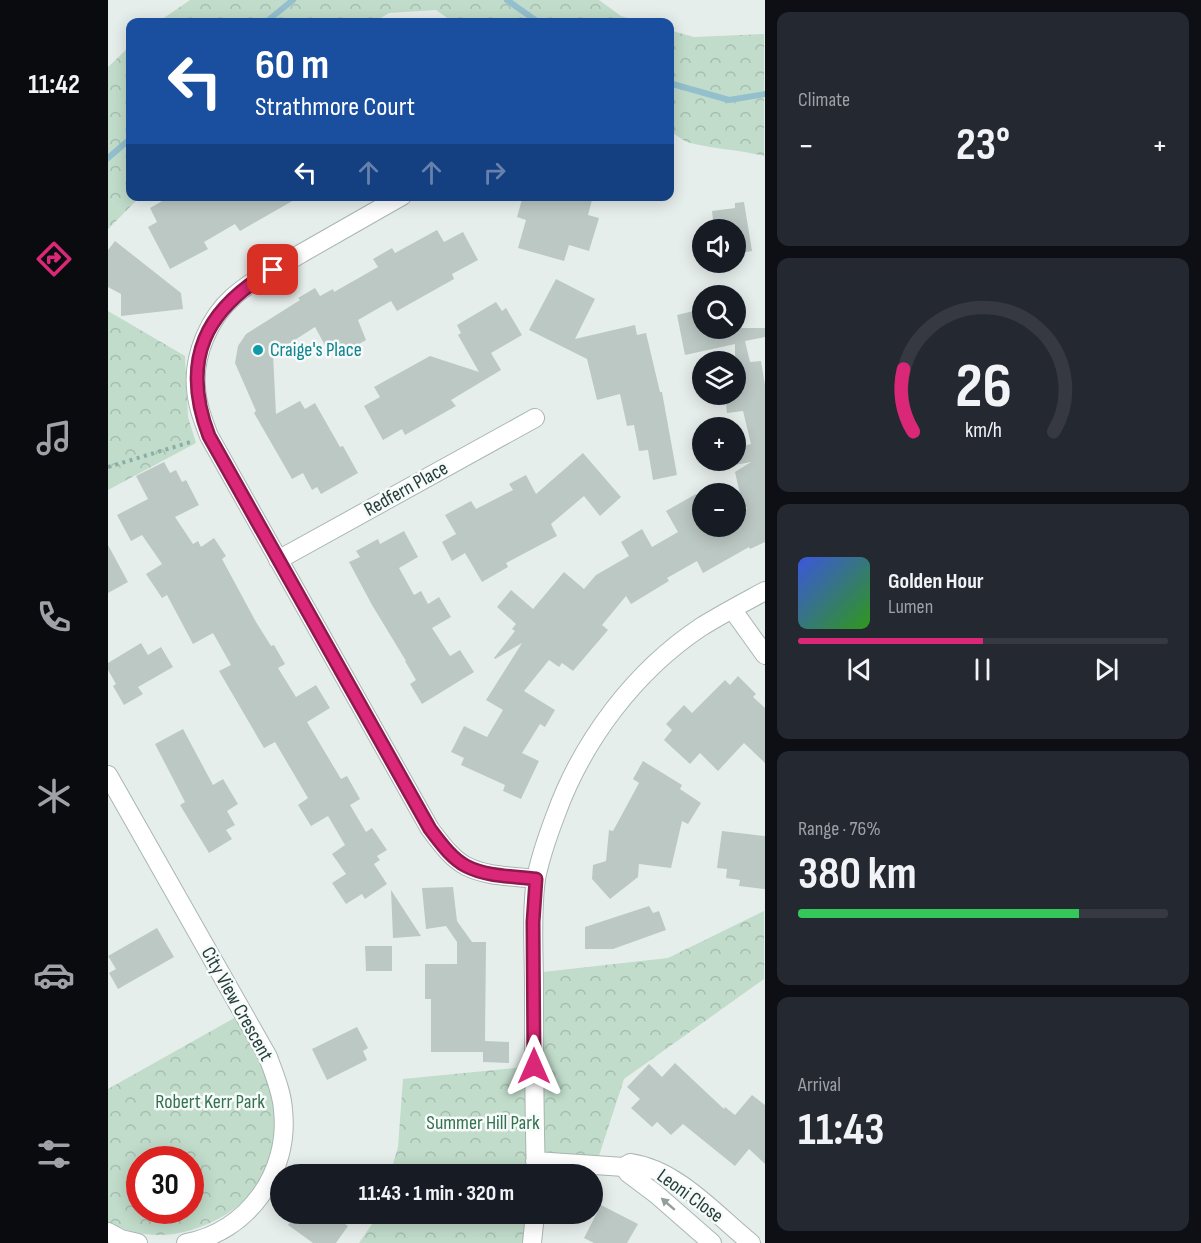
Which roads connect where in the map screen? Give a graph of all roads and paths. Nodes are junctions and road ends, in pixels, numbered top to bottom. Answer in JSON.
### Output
{"nodes":[{"id":1,"x":393,"y":201,"type":"edge"},
{"id":2,"x":535,"y":418,"type":"dead end"},
{"id":3,"x":209,"y":436,"type":"junction"},
{"id":4,"x":108,"y":467,"type":"edge"},
{"id":5,"x":278,"y":560,"type":"junction"},
{"id":6,"x":765,"y":591,"type":"edge"},
{"id":7,"x":732,"y":609,"type":"junction"},
{"id":8,"x":765,"y":655,"type":"edge"},
{"id":9,"x":108,"y":775,"type":"edge"},
{"id":10,"x":536,"y":879,"type":"junction"},
{"id":11,"x":536,"y":1164,"type":"edge"},
{"id":12,"x":603,"y":1167,"type":"edge"},
{"id":13,"x":624,"y":1167,"type":"junction"},
{"id":14,"x":534,"y":1224,"type":"edge"},
{"id":15,"x":108,"y":1232,"type":"edge"},
{"id":16,"x":138,"y":1243,"type":"edge"},
{"id":17,"x":186,"y":1243,"type":"edge"},
{"id":18,"x":532,"y":1243,"type":"edge"},
{"id":19,"x":712,"y":1243,"type":"edge"},
{"id":20,"x":751,"y":1243,"type":"edge"}],
"edges":[{"from":1,"to":3,"type":"street"},
{"from":2,"to":5,"type":"street","name":"Redfern Place"},
{"from":3,"to":4,"type":"path"},
{"from":3,"to":5,"type":"street"},
{"from":5,"to":10,"type":"street"},
{"from":6,"to":7,"type":"street"},
{"from":7,"to":8,"type":"street"},
{"from":7,"to":10,"type":"street"},
{"from":9,"to":17,"type":"street","name":"City View Crescent"},
{"from":10,"to":11,"type":"street"},
{"from":12,"to":13,"type":"street","name":"Leoni Close"},
{"from":19,"to":13,"type":"street","name":"Leoni Close","one_way":true},
{"from":13,"to":20,"type":"street","name":"Leoni Close"},
{"from":14,"to":18,"type":"street"},
{"from":15,"to":16,"type":"street"}]}
